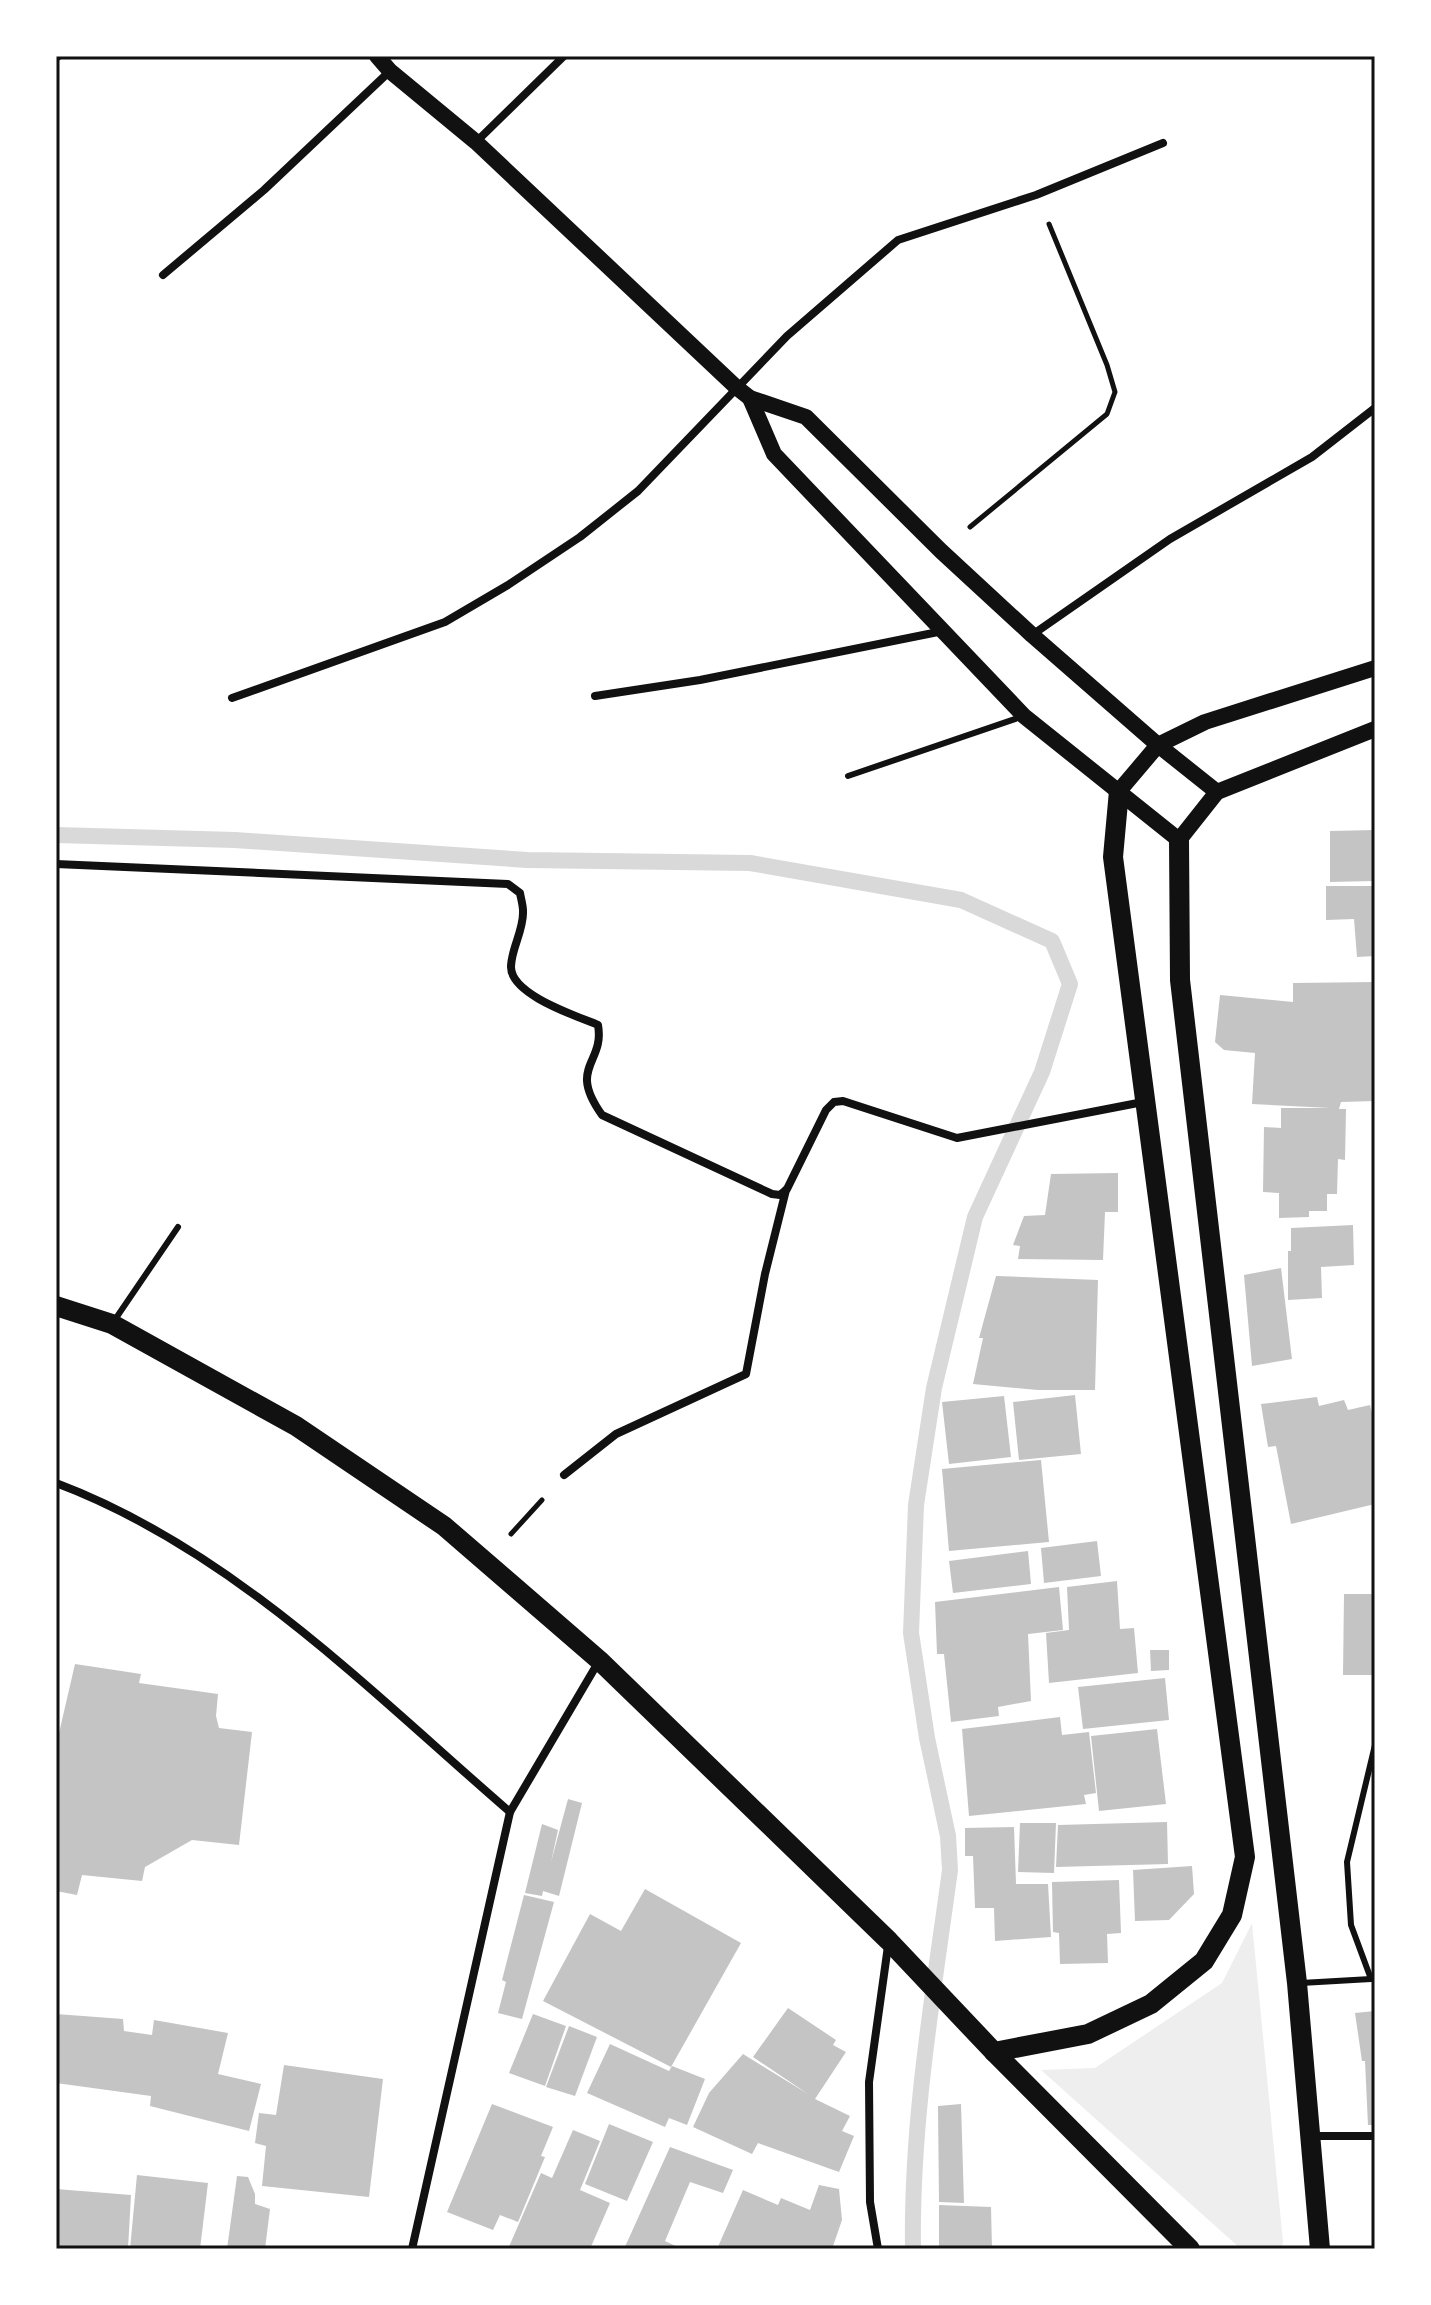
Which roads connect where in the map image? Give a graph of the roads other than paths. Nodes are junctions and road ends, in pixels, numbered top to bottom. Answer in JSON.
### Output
{"nodes":[{"id":1,"x":377,"y":56,"type":"edge"},
{"id":2,"x":564,"y":56,"type":"edge"},
{"id":3,"x":390,"y":71,"type":"junction"},
{"id":4,"x":476,"y":142,"type":"junction"},
{"id":5,"x":1163,"y":143,"type":"dead end"},
{"id":6,"x":163,"y":275,"type":"dead end"},
{"id":7,"x":736,"y":387,"type":"junction"},
{"id":8,"x":750,"y":398,"type":"junction"},
{"id":9,"x":1375,"y":408,"type":"edge"},
{"id":10,"x":944,"y":631,"type":"junction"},
{"id":11,"x":1032,"y":635,"type":"junction"},
{"id":12,"x":1375,"y":668,"type":"edge"},
{"id":13,"x":595,"y":696,"type":"dead end"},
{"id":14,"x":232,"y":698,"type":"dead end"},
{"id":15,"x":1024,"y":716,"type":"junction"},
{"id":16,"x":1375,"y":729,"type":"edge"},
{"id":17,"x":1158,"y":745,"type":"junction"},
{"id":18,"x":848,"y":776,"type":"dead end"},
{"id":19,"x":1119,"y":791,"type":"junction"},
{"id":20,"x":1217,"y":792,"type":"junction"},
{"id":21,"x":1179,"y":840,"type":"junction"},
{"id":22,"x":56,"y":864,"type":"edge"},
{"id":23,"x":1146,"y":1101,"type":"junction"},
{"id":24,"x":787,"y":1189,"type":"junction"},
{"id":25,"x":178,"y":1227,"type":"dead end"},
{"id":26,"x":56,"y":1306,"type":"edge"},
{"id":27,"x":112,"y":1324,"type":"junction"},
{"id":28,"x":564,"y":1475,"type":"road end"},
{"id":29,"x":56,"y":1483,"type":"edge"},
{"id":30,"x":599,"y":1660,"type":"junction"},
{"id":31,"x":1375,"y":1745,"type":"edge"},
{"id":32,"x":510,"y":1812,"type":"junction"},
{"id":33,"x":895,"y":1948,"type":"junction"},
{"id":34,"x":1373,"y":1978,"type":"edge"},
{"id":35,"x":1297,"y":1983,"type":"junction"},
{"id":36,"x":994,"y":2052,"type":"junction"},
{"id":37,"x":1310,"y":2136,"type":"junction"},
{"id":38,"x":1375,"y":2136,"type":"edge"},
{"id":39,"x":412,"y":2249,"type":"edge"},
{"id":40,"x":878,"y":2249,"type":"edge"},
{"id":41,"x":1190,"y":2249,"type":"edge"},
{"id":42,"x":1320,"y":2249,"type":"edge"}],
"edges":[{"from":1,"to":3,"type":"main road"},
{"from":2,"to":4,"type":"street"},
{"from":3,"to":4,"type":"main road"},
{"from":3,"to":6,"type":"street"},
{"from":4,"to":7,"type":"main road"},
{"from":5,"to":7,"type":"street"},
{"from":7,"to":8,"type":"main road"},
{"from":7,"to":14,"type":"street"},
{"from":8,"to":10,"type":"main road"},
{"from":8,"to":11,"type":"main road"},
{"from":9,"to":11,"type":"street"},
{"from":10,"to":13,"type":"street"},
{"from":10,"to":15,"type":"main road"},
{"from":11,"to":17,"type":"main road"},
{"from":12,"to":17,"type":"main road"},
{"from":15,"to":18,"type":"lane"},
{"from":15,"to":19,"type":"main road"},
{"from":16,"to":20,"type":"main road"},
{"from":17,"to":19,"type":"main road"},
{"from":17,"to":20,"type":"main road"},
{"from":19,"to":21,"type":"main road"},
{"from":19,"to":23,"type":"main road"},
{"from":20,"to":21,"type":"main road"},
{"from":21,"to":35,"type":"main road"},
{"from":22,"to":24,"type":"street"},
{"from":23,"to":24,"type":"street"},
{"from":23,"to":36,"type":"main road"},
{"from":24,"to":28,"type":"street"},
{"from":25,"to":27,"type":"lane"},
{"from":26,"to":27,"type":"main road"},
{"from":27,"to":30,"type":"main road"},
{"from":29,"to":32,"type":"street"},
{"from":30,"to":32,"type":"street"},
{"from":30,"to":33,"type":"main road"},
{"from":31,"to":34,"type":"lane"},
{"from":32,"to":39,"type":"street"},
{"from":33,"to":36,"type":"main road"},
{"from":33,"to":40,"type":"street"},
{"from":34,"to":35,"type":"lane"},
{"from":35,"to":37,"type":"main road"},
{"from":36,"to":41,"type":"main road"},
{"from":37,"to":38,"type":"street"},
{"from":37,"to":42,"type":"main road"}]}
